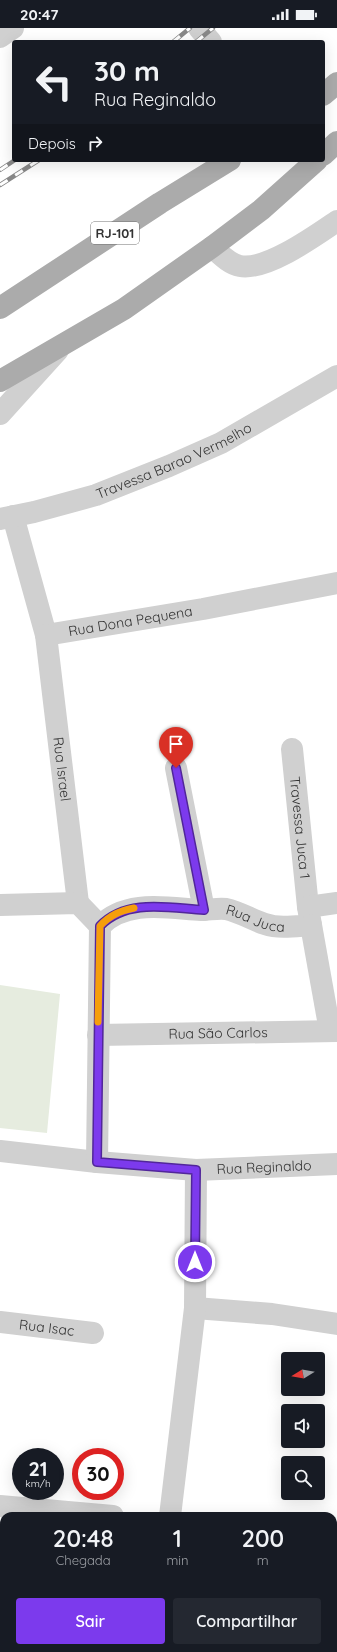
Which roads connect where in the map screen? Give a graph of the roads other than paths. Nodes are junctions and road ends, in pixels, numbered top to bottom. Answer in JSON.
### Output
{"nodes":[{"id":1,"x":13,"y":28,"type":"edge"},
{"id":2,"x":199,"y":28,"type":"edge"},
{"id":3,"x":0,"y":37,"type":"edge"},
{"id":4,"x":209,"y":40,"type":"edge"},
{"id":5,"x":337,"y":83,"type":"edge"},
{"id":6,"x":325,"y":93,"type":"edge"},
{"id":7,"x":337,"y":142,"type":"edge"},
{"id":8,"x":325,"y":153,"type":"edge"},
{"id":9,"x":227,"y":162,"type":"edge"},
{"id":10,"x":315,"y":162,"type":"edge"},
{"id":11,"x":337,"y":221,"type":"edge"},
{"id":12,"x":212,"y":247,"type":"junction"},
{"id":13,"x":0,"y":308,"type":"edge"},
{"id":14,"x":67,"y":340,"type":"junction"},
{"id":15,"x":337,"y":376,"type":"edge"},
{"id":16,"x":0,"y":381,"type":"edge"},
{"id":17,"x":0,"y":414,"type":"edge"},
{"id":18,"x":7,"y":518,"type":"edge"},
{"id":19,"x":337,"y":583,"type":"edge"},
{"id":20,"x":46,"y":635,"type":"junction"},
{"id":21,"x":292,"y":749,"type":"dead end"},
{"id":22,"x":176,"y":768,"type":"dead end"},
{"id":23,"x":78,"y":903,"type":"junction"},
{"id":24,"x":337,"y":903,"type":"edge"},
{"id":25,"x":0,"y":905,"type":"edge"},
{"id":26,"x":204,"y":910,"type":"junction"},
{"id":27,"x":309,"y":916,"type":"junction"},
{"id":28,"x":100,"y":926,"type":"junction"},
{"id":29,"x":333,"y":1031,"type":"edge"},
{"id":30,"x":98,"y":1035,"type":"junction"},
{"id":31,"x":0,"y":1151,"type":"edge"},
{"id":32,"x":97,"y":1162,"type":"junction"},
{"id":33,"x":337,"y":1164,"type":"edge"},
{"id":34,"x":196,"y":1170,"type":"junction"},
{"id":35,"x":195,"y":1308,"type":"junction"},
{"id":36,"x":0,"y":1322,"type":"edge"},
{"id":37,"x":337,"y":1324,"type":"edge"},
{"id":38,"x":93,"y":1333,"type":"dead end"},
{"id":39,"x":0,"y":1506,"type":"edge"},
{"id":40,"x":68,"y":1512,"type":"edge"},
{"id":41,"x":170,"y":1512,"type":"edge"}],
"edges":[{"from":1,"to":3,"type":"street"},
{"from":2,"to":4,"type":"street"},
{"from":5,"to":6,"type":"main road"},
{"from":7,"to":8,"type":"main road"},
{"from":9,"to":13,"type":"main road","number":"RJ-101"},
{"from":10,"to":12,"type":"main road"},
{"from":11,"to":12,"type":"street"},
{"from":12,"to":14,"type":"main road"},
{"from":14,"to":16,"type":"main road"},
{"from":14,"to":17,"type":"street"},
{"from":15,"to":18,"type":"street","name":"Travessa Barao Vermelho"},
{"from":18,"to":20,"type":"street"},
{"from":19,"to":20,"type":"street","name":"Rua Dona Pequena"},
{"from":20,"to":23,"type":"street","name":"Rua Israel"},
{"from":21,"to":27,"type":"street","name":"Travessa Juca 1"},
{"from":22,"to":26,"type":"street"},
{"from":23,"to":25,"type":"street"},
{"from":23,"to":28,"type":"street"},
{"from":24,"to":27,"type":"street","name":"Rua Juca"},
{"from":26,"to":27,"type":"street","name":"Rua Juca"},
{"from":26,"to":28,"type":"street","name":"Rua Juca"},
{"from":27,"to":29,"type":"street","name":"Travessa Juca 1"},
{"from":28,"to":30,"type":"street"},
{"from":29,"to":30,"type":"street","name":"Rua São Carlos"},
{"from":30,"to":32,"type":"street"},
{"from":31,"to":32,"type":"street","name":"Rua Reginaldo"},
{"from":32,"to":34,"type":"street","name":"Rua Reginaldo"},
{"from":33,"to":34,"type":"street","name":"Rua Reginaldo"},
{"from":34,"to":35,"type":"street"},
{"from":35,"to":37,"type":"street"},
{"from":35,"to":41,"type":"street"},
{"from":36,"to":38,"type":"street","name":"Rua Isac"},
{"from":39,"to":40,"type":"street"}]}
